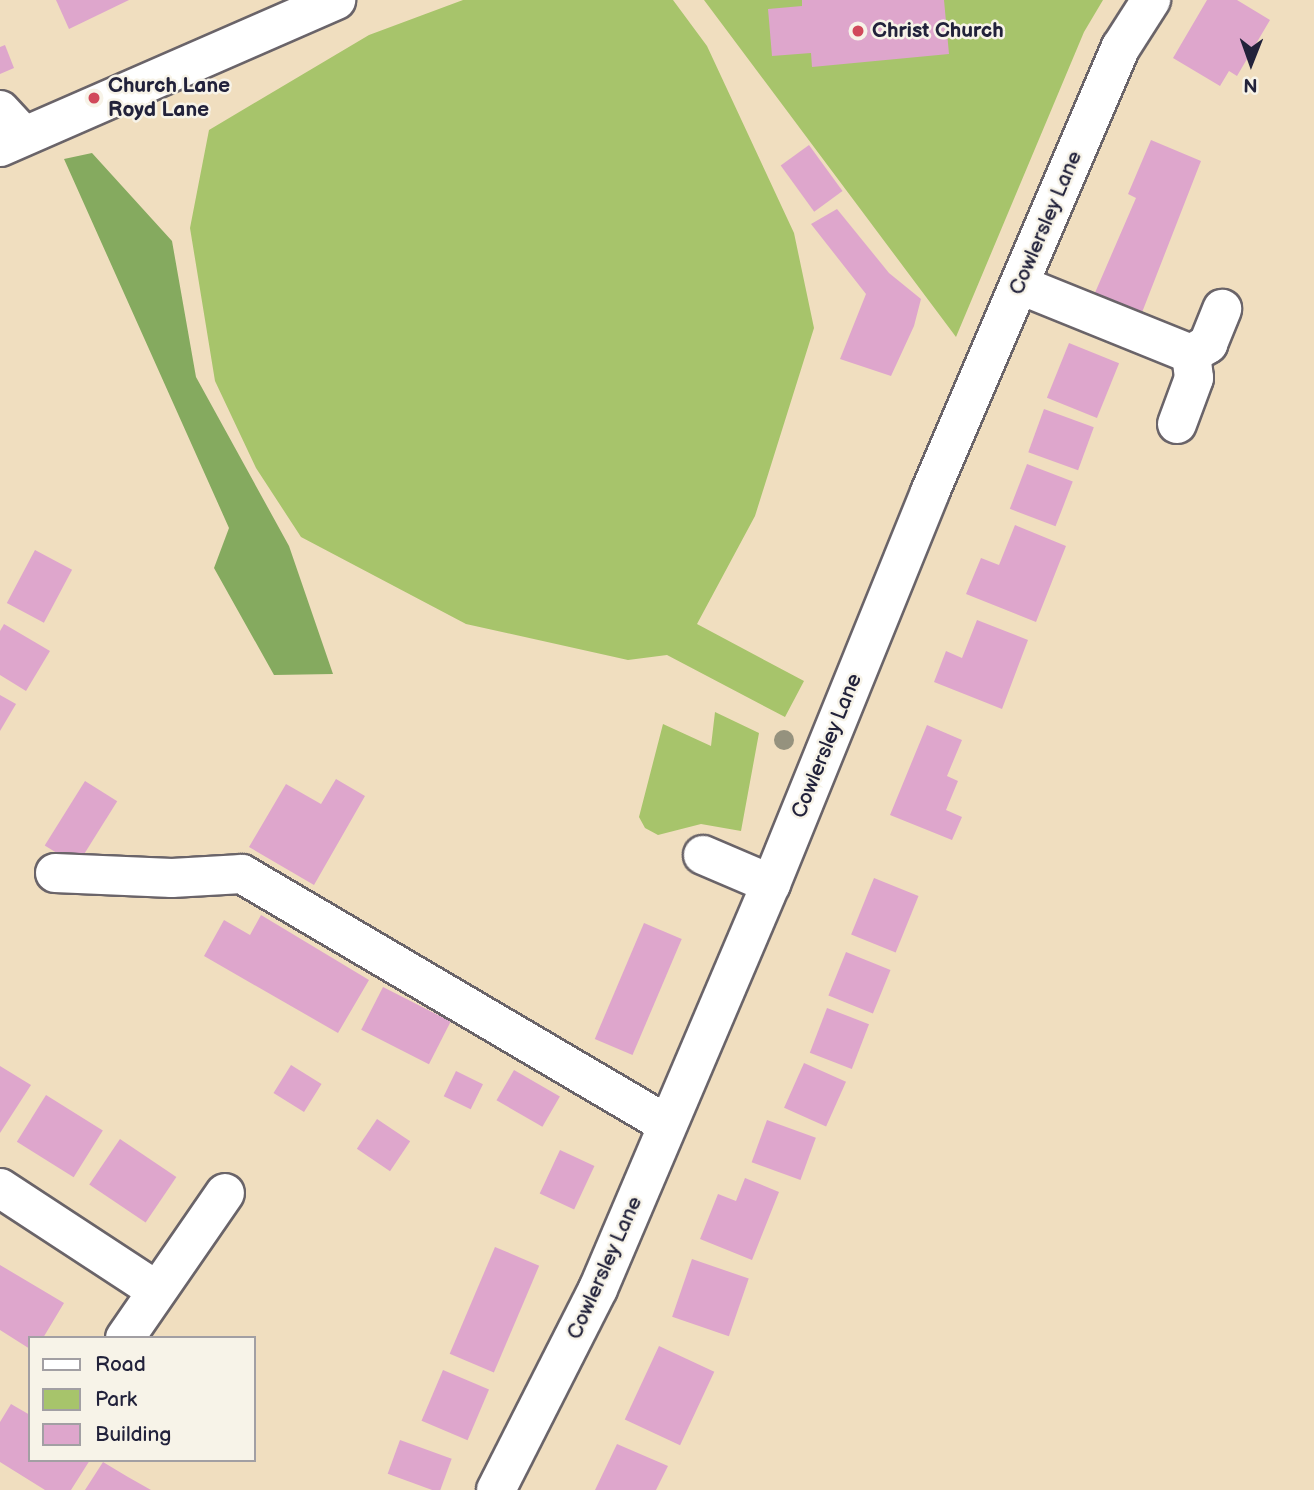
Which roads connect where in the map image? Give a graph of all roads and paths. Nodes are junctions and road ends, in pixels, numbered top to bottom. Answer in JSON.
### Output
{"nodes":[{"id":1,"x":336,"y":0,"type":"edge"},
{"id":2,"x":1151,"y":0,"type":"edge"},
{"id":3,"x":8,"y":131,"type":"edge"},
{"id":4,"x":1020,"y":285,"type":"junction"},
{"id":5,"x":1222,"y":309,"type":"dead end"},
{"id":6,"x":1191,"y":354,"type":"junction"},
{"id":7,"x":1177,"y":424,"type":"dead end"},
{"id":8,"x":703,"y":855,"type":"dead end"},
{"id":9,"x":55,"y":873,"type":"dead end"},
{"id":10,"x":771,"y":884,"type":"junction"},
{"id":11,"x":667,"y":1124,"type":"junction"},
{"id":12,"x":0,"y":1188,"type":"edge"},
{"id":13,"x":225,"y":1193,"type":"dead end"},
{"id":14,"x":156,"y":1290,"type":"junction"},
{"id":15,"x":126,"y":1336,"type":"edge"},
{"id":16,"x":496,"y":1490,"type":"edge"}],
"edges":[{"from":1,"to":3,"type":"street"},
{"from":2,"to":4,"type":"street","name":"Cowlersley Lane"},
{"from":4,"to":6,"type":"street"},
{"from":4,"to":10,"type":"street","name":"Cowlersley Lane"},
{"from":5,"to":6,"type":"street"},
{"from":6,"to":7,"type":"street"},
{"from":8,"to":10,"type":"street"},
{"from":9,"to":11,"type":"street"},
{"from":10,"to":11,"type":"street","name":"Cowlersley Lane"},
{"from":11,"to":16,"type":"street","name":"Cowlersley Lane"},
{"from":12,"to":14,"type":"street"},
{"from":13,"to":14,"type":"street"},
{"from":14,"to":15,"type":"street"}]}
